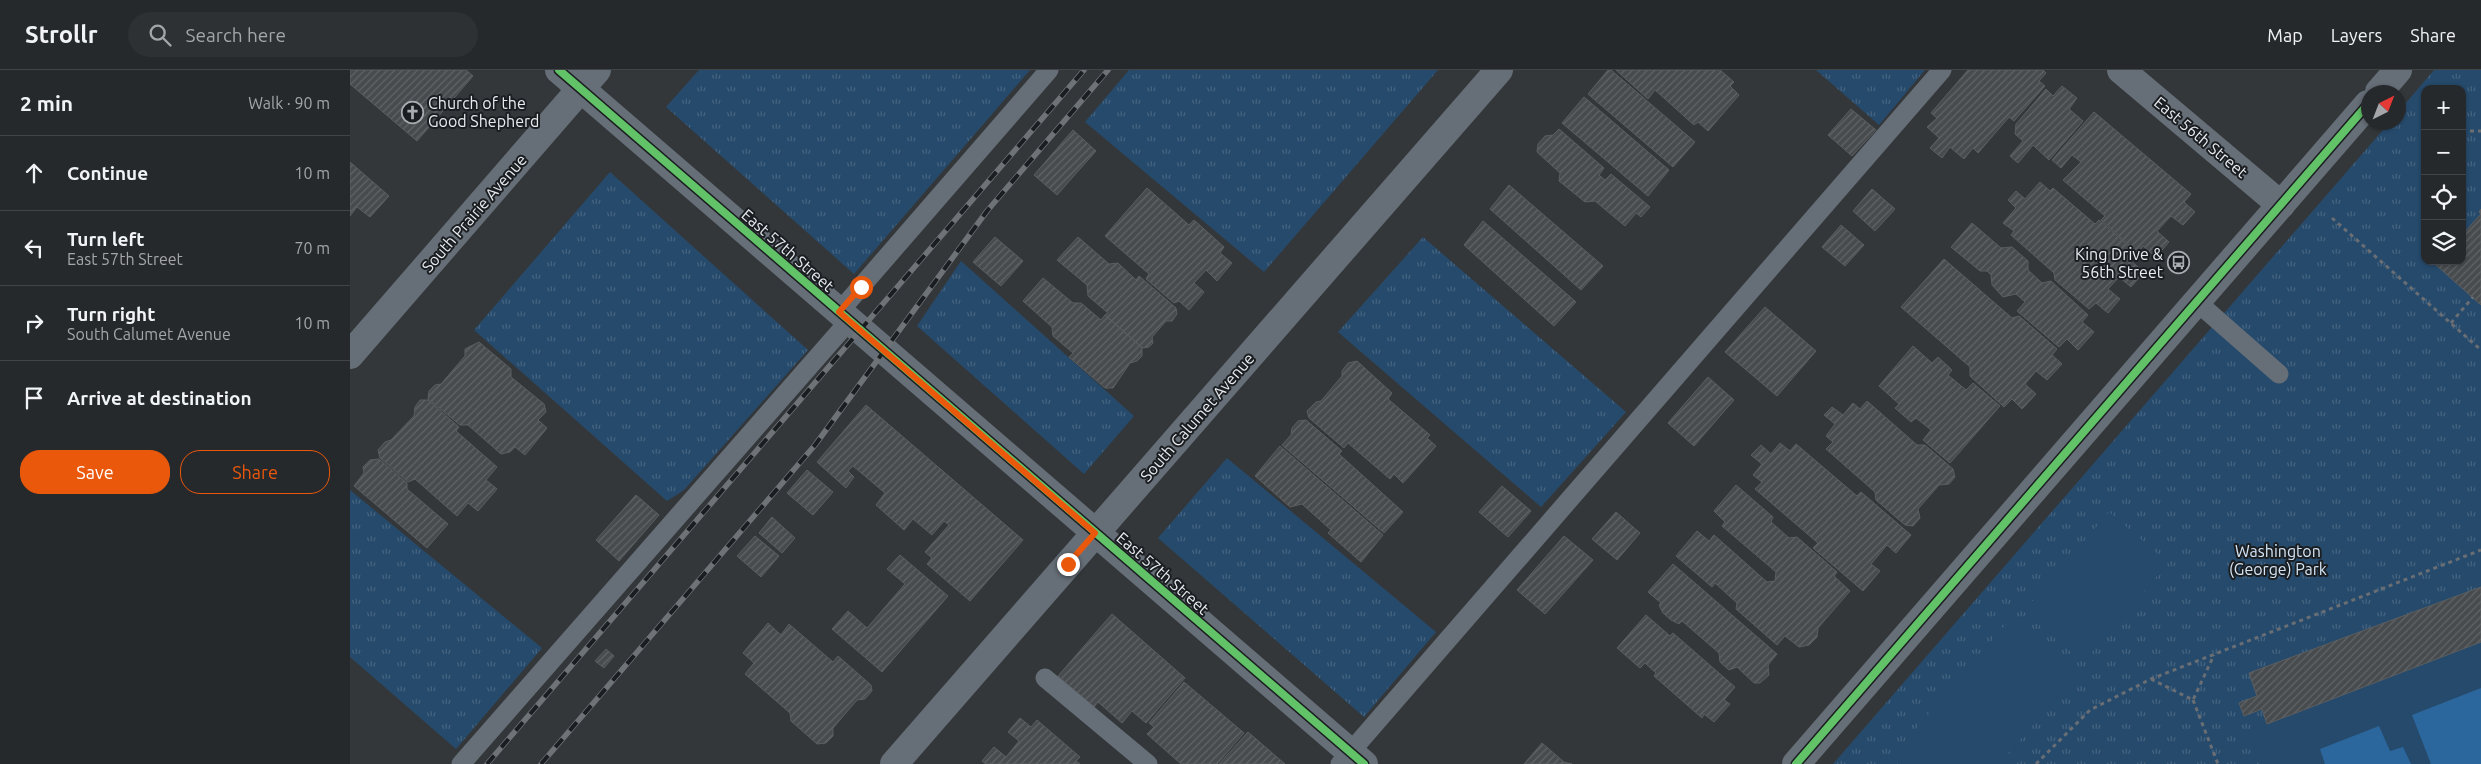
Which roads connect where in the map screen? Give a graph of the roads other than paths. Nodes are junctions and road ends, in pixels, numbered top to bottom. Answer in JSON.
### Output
{"nodes":[{"id":1,"x":559,"y":70,"type":"edge"},
{"id":2,"x":1049,"y":70,"type":"edge"},
{"id":3,"x":1499,"y":70,"type":"edge"},
{"id":4,"x":1942,"y":70,"type":"edge"},
{"id":5,"x":2122,"y":70,"type":"edge"},
{"id":6,"x":2398,"y":70,"type":"edge"},
{"id":7,"x":589,"y":80,"type":"edge"},
{"id":8,"x":2385,"y":85,"type":"edge"},
{"id":9,"x":2361,"y":112,"type":"edge"},
{"id":10,"x":2281,"y":205,"type":"junction"},
{"id":11,"x":2197,"y":302,"type":"junction"},
{"id":12,"x":844,"y":316,"type":"junction"},
{"id":13,"x":350,"y":355,"type":"edge"},
{"id":14,"x":2280,"y":374,"type":"dead end"},
{"id":15,"x":1095,"y":533,"type":"junction"},
{"id":16,"x":1045,"y":678,"type":"dead end"},
{"id":17,"x":1351,"y":760,"type":"edge"},
{"id":18,"x":461,"y":764,"type":"edge"},
{"id":19,"x":894,"y":764,"type":"edge"},
{"id":20,"x":1148,"y":764,"type":"edge"},
{"id":21,"x":1796,"y":764,"type":"edge"}],
"edges":[{"from":1,"to":7,"type":"street","name":"East 57th Street"},
{"from":2,"to":12,"type":"lane"},
{"from":3,"to":15,"type":"street","name":"South Calumet Avenue"},
{"from":4,"to":17,"type":"lane"},
{"from":5,"to":10,"type":"street","name":"East 56th Street"},
{"from":6,"to":8,"type":"street"},
{"from":7,"to":12,"type":"street","name":"East 57th Street"},
{"from":7,"to":13,"type":"street","name":"South Prairie Avenue"},
{"from":9,"to":10,"type":"street"},
{"from":10,"to":11,"type":"street"},
{"from":11,"to":14,"type":"lane"},
{"from":11,"to":21,"type":"street"},
{"from":12,"to":15,"type":"street","name":"East 57th Street"},
{"from":12,"to":18,"type":"lane"},
{"from":15,"to":17,"type":"street","name":"East 57th Street"},
{"from":15,"to":19,"type":"street","name":"South Calumet Avenue"},
{"from":16,"to":20,"type":"lane"}]}
